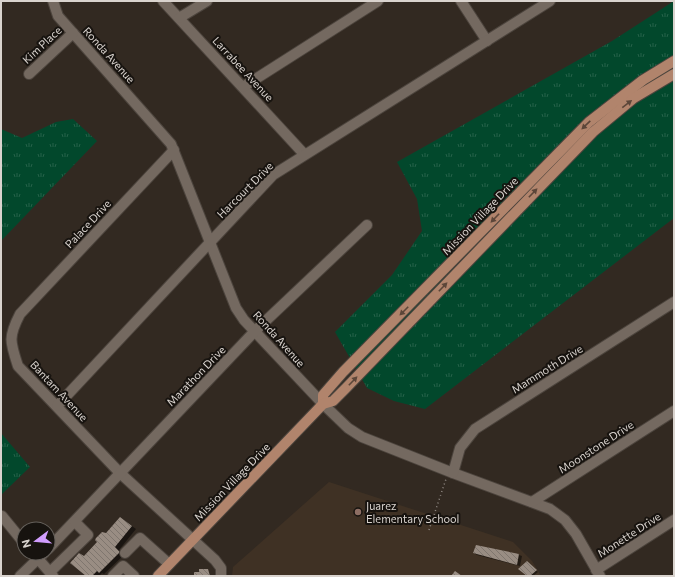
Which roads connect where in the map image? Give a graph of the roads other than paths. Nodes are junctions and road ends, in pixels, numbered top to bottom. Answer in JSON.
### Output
{"nodes":[{"id":1,"x":53,"y":1,"type":"edge"},
{"id":2,"x":163,"y":1,"type":"edge"},
{"id":3,"x":207,"y":1,"type":"edge"},
{"id":4,"x":378,"y":1,"type":"edge"},
{"id":5,"x":461,"y":1,"type":"edge"},
{"id":6,"x":550,"y":1,"type":"edge"},
{"id":7,"x":179,"y":18,"type":"junction"},
{"id":8,"x":72,"y":33,"type":"junction"},
{"id":9,"x":487,"y":41,"type":"junction"},
{"id":10,"x":674,"y":62,"type":"edge"},
{"id":11,"x":28,"y":74,"type":"dead end"},
{"id":12,"x":674,"y":74,"type":"edge"},
{"id":13,"x":243,"y":87,"type":"junction"},
{"id":14,"x":174,"y":150,"type":"junction"},
{"id":15,"x":304,"y":154,"type":"junction"},
{"id":16,"x":367,"y":225,"type":"dead end"},
{"id":17,"x":210,"y":242,"type":"junction"},
{"id":18,"x":674,"y":302,"type":"edge"},
{"id":19,"x":20,"y":314,"type":"joint"},
{"id":20,"x":255,"y":331,"type":"junction"},
{"id":21,"x":323,"y":404,"type":"junction"},
{"id":22,"x":57,"y":406,"type":"junction"},
{"id":23,"x":674,"y":411,"type":"edge"},
{"id":24,"x":450,"y":472,"type":"junction"},
{"id":25,"x":120,"y":473,"type":"junction"},
{"id":26,"x":532,"y":502,"type":"junction"},
{"id":27,"x":2,"y":516,"type":"edge"},
{"id":28,"x":674,"y":520,"type":"edge"},
{"id":29,"x":75,"y":522,"type":"junction"},
{"id":30,"x":16,"y":533,"type":"edge"},
{"id":31,"x":193,"y":539,"type":"junction"},
{"id":32,"x":56,"y":541,"type":"edge"},
{"id":33,"x":125,"y":553,"type":"dead end"},
{"id":34,"x":33,"y":561,"type":"edge"},
{"id":35,"x":42,"y":561,"type":"edge"},
{"id":36,"x":169,"y":564,"type":"junction"},
{"id":37,"x":598,"y":573,"type":"edge"},
{"id":38,"x":51,"y":574,"type":"edge"},
{"id":39,"x":20,"y":576,"type":"edge"},
{"id":40,"x":113,"y":576,"type":"edge"},
{"id":41,"x":134,"y":576,"type":"edge"},
{"id":42,"x":158,"y":576,"type":"edge"},
{"id":43,"x":221,"y":576,"type":"edge"}],
"edges":[{"from":1,"to":8,"type":"street","name":"Ronda Avenue"},
{"from":2,"to":7,"type":"street","name":"Larrabee Avenue"},
{"from":3,"to":7,"type":"street"},
{"from":4,"to":13,"type":"street"},
{"from":5,"to":9,"type":"street"},
{"from":6,"to":9,"type":"street","name":"Harcourt Drive"},
{"from":7,"to":13,"type":"street","name":"Larrabee Avenue"},
{"from":8,"to":11,"type":"street","name":"Kim Place"},
{"from":8,"to":14,"type":"street","name":"Ronda Avenue"},
{"from":9,"to":15,"type":"street","name":"Harcourt Drive"},
{"from":10,"to":21,"type":"main road","name":"Mission Village Drive","one_way":true},
{"from":21,"to":12,"type":"main road","name":"Mission Village Drive","one_way":true},
{"from":13,"to":15,"type":"street","name":"Larrabee Avenue"},
{"from":14,"to":17,"type":"street","name":"Ronda Avenue"},
{"from":14,"to":19,"type":"street","name":"Palace Drive"},
{"from":15,"to":17,"type":"street","name":"Harcourt Drive"},
{"from":16,"to":20,"type":"street","name":"Marathon Drive"},
{"from":17,"to":20,"type":"street","name":"Ronda Avenue"},
{"from":17,"to":22,"type":"street","name":"Harcourt Drive"},
{"from":18,"to":24,"type":"street","name":"Mammoth Drive"},
{"from":19,"to":22,"type":"street","name":"Bantam Avenue"},
{"from":20,"to":21,"type":"street","name":"Ronda Avenue"},
{"from":20,"to":25,"type":"street","name":"Marathon Drive"},
{"from":21,"to":24,"type":"street","name":"Ronda Avenue"},
{"from":21,"to":31,"type":"main road","name":"Mission Village Drive"},
{"from":22,"to":25,"type":"street","name":"Bantam Avenue"},
{"from":23,"to":26,"type":"street","name":"Moonstone Drive"},
{"from":24,"to":26,"type":"street","name":"Ronda Avenue"},
{"from":25,"to":29,"type":"street","name":"Marathon Drive"},
{"from":25,"to":31,"type":"street","name":"Bantam Avenue"},
{"from":26,"to":37,"type":"street","name":"Ronda Avenue"},
{"from":27,"to":30,"type":"street"},
{"from":28,"to":37,"type":"street","name":"Monette Drive"},
{"from":29,"to":32,"type":"street","name":"Marathon Drive"},
{"from":29,"to":38,"type":"street"},
{"from":31,"to":36,"type":"main road","name":"Mission Village Drive"},
{"from":31,"to":43,"type":"street","name":"Bantam Avenue"},
{"from":33,"to":36,"type":"street"},
{"from":34,"to":39,"type":"street"},
{"from":35,"to":38,"type":"street"},
{"from":36,"to":42,"type":"main road","name":"Mission Village Drive"},
{"from":40,"to":41,"type":"street"}]}
